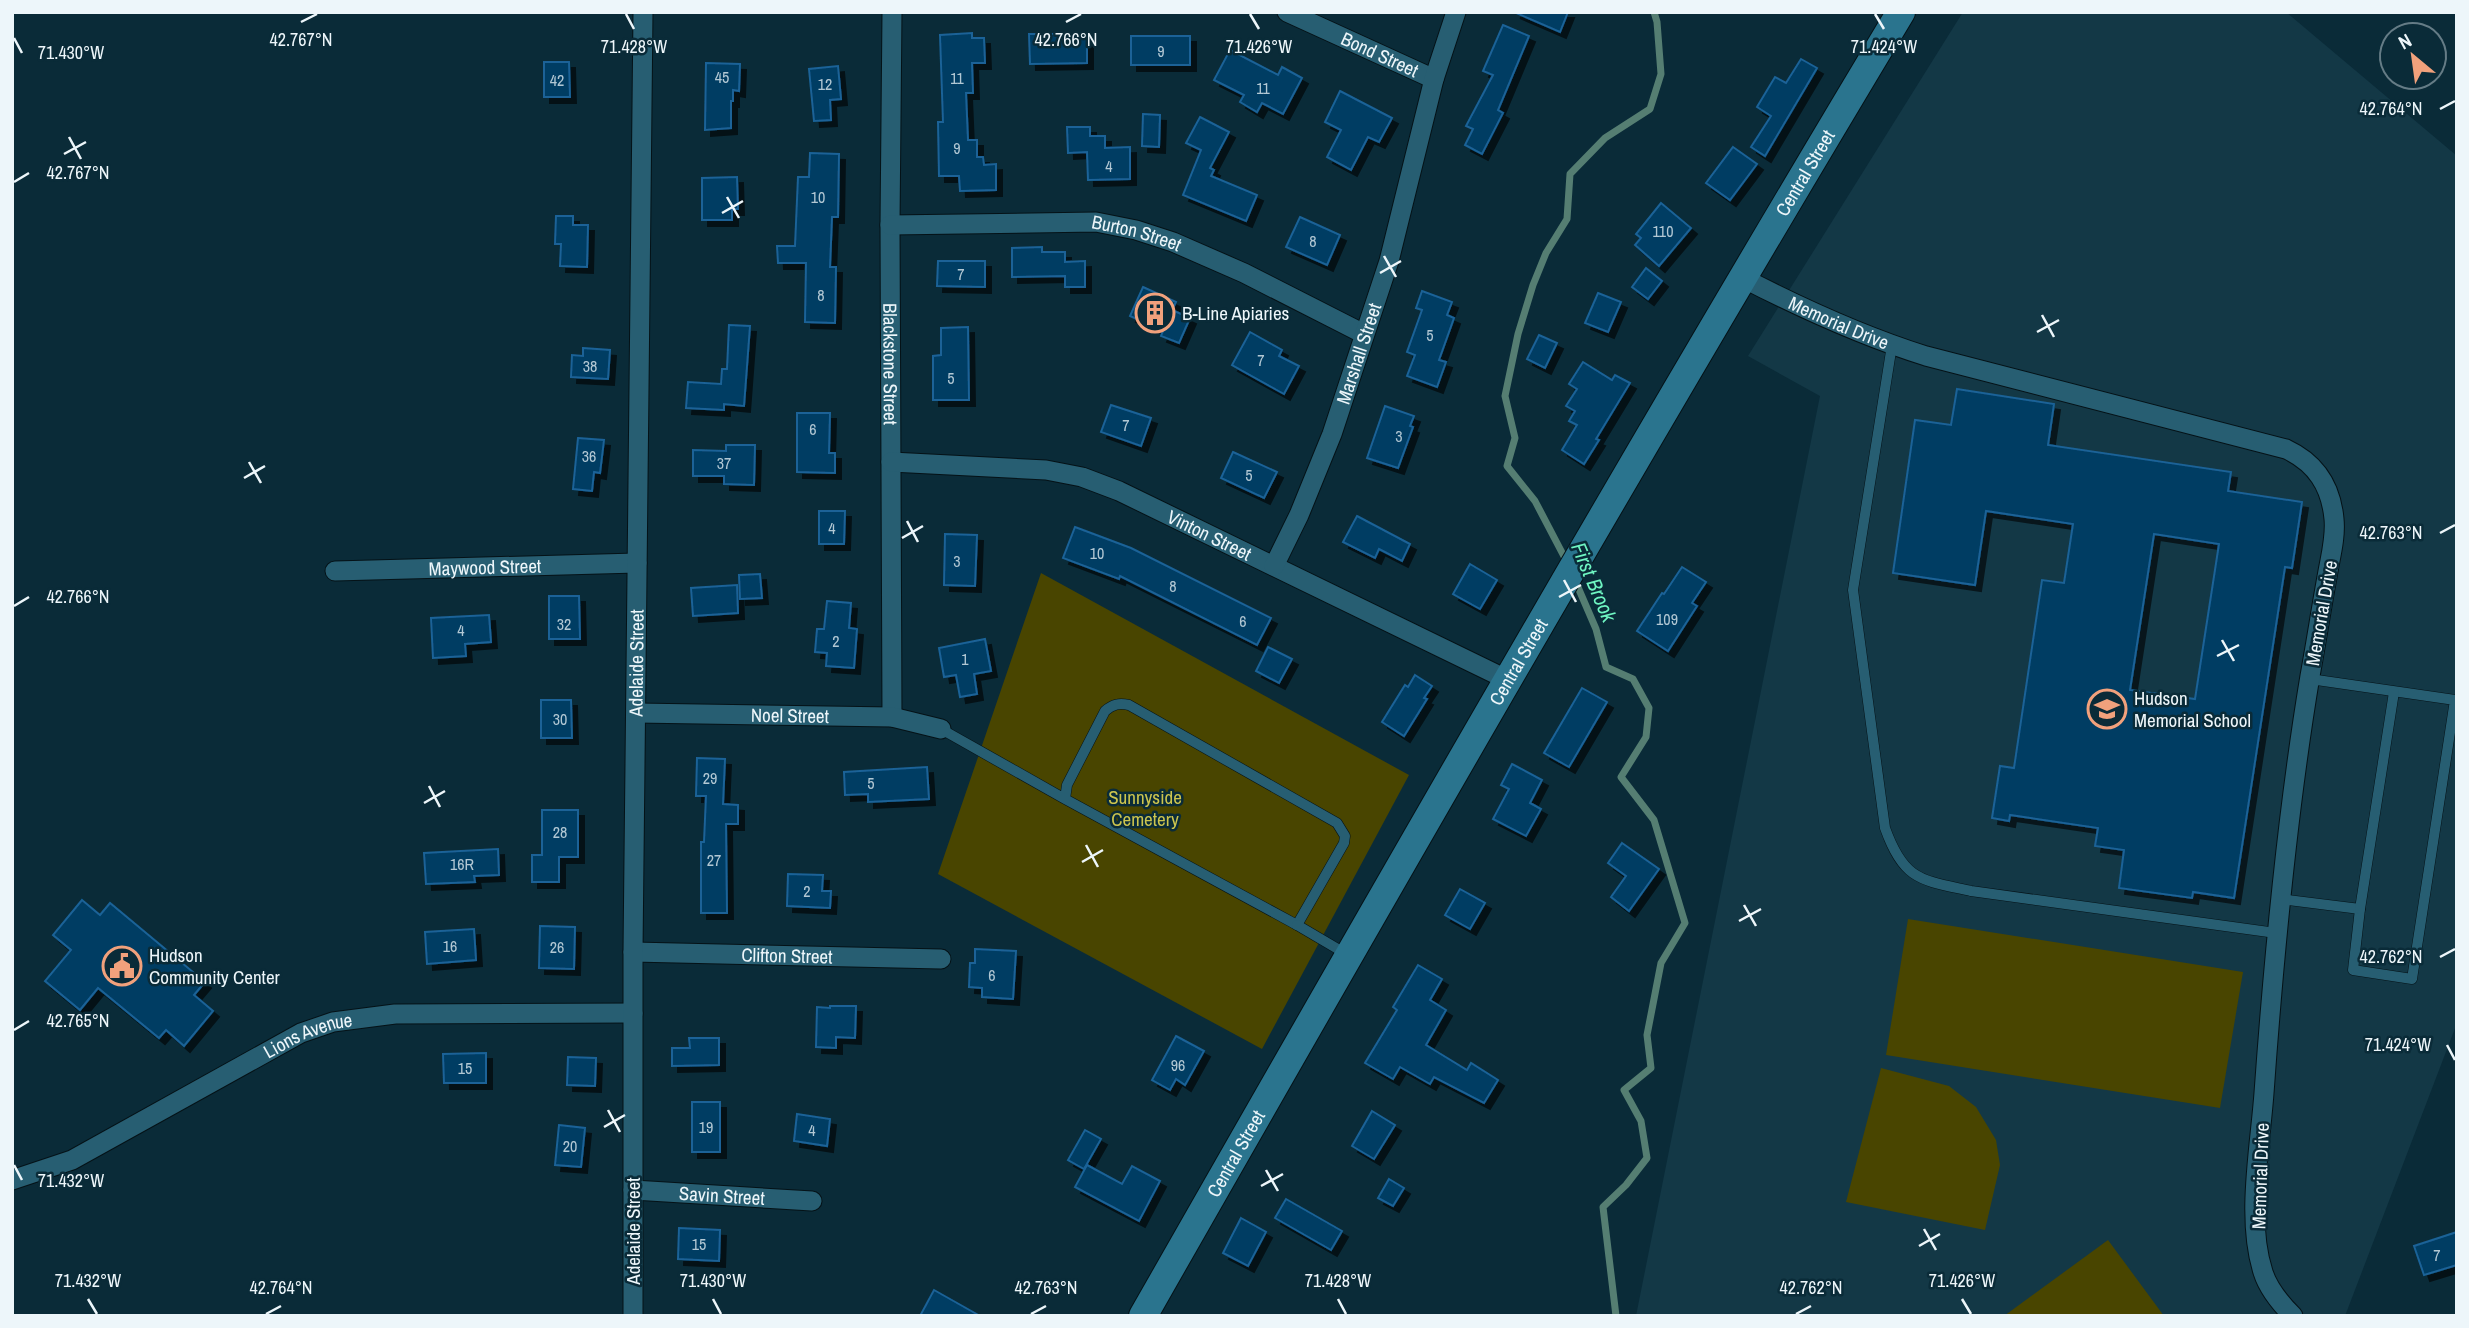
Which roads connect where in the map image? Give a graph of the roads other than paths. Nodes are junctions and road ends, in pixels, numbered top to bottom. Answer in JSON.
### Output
{"nodes":[{"id":1,"x":643,"y":12,"type":"edge"},
{"id":2,"x":892,"y":12,"type":"edge"},
{"id":3,"x":1287,"y":12,"type":"edge"},
{"id":4,"x":1456,"y":12,"type":"edge"},
{"id":5,"x":1901,"y":12,"type":"edge"},
{"id":6,"x":1434,"y":79,"type":"junction"},
{"id":7,"x":890,"y":225,"type":"junction"},
{"id":8,"x":1741,"y":278,"type":"junction"},
{"id":9,"x":1364,"y":334,"type":"junction"},
{"id":10,"x":1892,"y":345,"type":"junction"},
{"id":11,"x":891,"y":462,"type":"junction"},
{"id":12,"x":637,"y":563,"type":"junction"},
{"id":13,"x":1274,"y":566,"type":"junction"},
{"id":14,"x":335,"y":571,"type":"dead end"},
{"id":15,"x":2309,"y":679,"type":"junction"},
{"id":16,"x":1508,"y":680,"type":"junction"},
{"id":17,"x":2394,"y":692,"type":"junction"},
{"id":18,"x":636,"y":713,"type":"junction"},
{"id":19,"x":892,"y":716,"type":"junction"},
{"id":20,"x":941,"y":729,"type":"joint"},
{"id":21,"x":1065,"y":799,"type":"junction"},
{"id":22,"x":2280,"y":899,"type":"junction"},
{"id":23,"x":2360,"y":909,"type":"junction"},
{"id":24,"x":1297,"y":925,"type":"junction"},
{"id":25,"x":2276,"y":933,"type":"junction"},
{"id":26,"x":633,"y":952,"type":"junction"},
{"id":27,"x":1349,"y":955,"type":"junction"},
{"id":28,"x":941,"y":959,"type":"dead end"},
{"id":29,"x":633,"y":1013,"type":"junction"},
{"id":30,"x":12,"y":1180,"type":"edge"},
{"id":31,"x":633,"y":1190,"type":"junction"},
{"id":32,"x":812,"y":1201,"type":"dead end"},
{"id":33,"x":633,"y":1316,"type":"edge"},
{"id":34,"x":1143,"y":1316,"type":"edge"},
{"id":35,"x":2293,"y":1316,"type":"edge"}],
"edges":[{"from":1,"to":12,"type":"street","name":"Adelaide Street"},
{"from":2,"to":7,"type":"street","name":"Blackstone Street"},
{"from":3,"to":6,"type":"street","name":"Bond Street"},
{"from":4,"to":6,"type":"street","name":"Marshall Street"},
{"from":5,"to":8,"type":"street","name":"Central Street"},
{"from":6,"to":9,"type":"street","name":"Marshall Street"},
{"from":7,"to":9,"type":"street","name":"Burton Street"},
{"from":7,"to":11,"type":"street","name":"Blackstone Street"},
{"from":8,"to":10,"type":"street","name":"Memorial Drive"},
{"from":8,"to":16,"type":"street","name":"Central Street"},
{"from":9,"to":13,"type":"street","name":"Marshall Street"},
{"from":10,"to":15,"type":"street","name":"Memorial Drive"},
{"from":10,"to":25,"type":"lane"},
{"from":11,"to":13,"type":"street","name":"Vinton Street"},
{"from":11,"to":19,"type":"street","name":"Blackstone Street"},
{"from":12,"to":14,"type":"street","name":"Maywood Street"},
{"from":12,"to":18,"type":"street","name":"Adelaide Street"},
{"from":13,"to":16,"type":"street","name":"Vinton Street"},
{"from":15,"to":17,"type":"lane"},
{"from":15,"to":22,"type":"street","name":"Memorial Drive"},
{"from":16,"to":27,"type":"street","name":"Central Street"},
{"from":17,"to":23,"type":"lane"},
{"from":17,"to":23,"type":"lane"},
{"from":18,"to":19,"type":"street","name":"Noel Street"},
{"from":18,"to":26,"type":"street","name":"Adelaide Street"},
{"from":19,"to":20,"type":"street","name":"Noel Street"},
{"from":20,"to":21,"type":"lane"},
{"from":21,"to":24,"type":"lane"},
{"from":21,"to":24,"type":"lane"},
{"from":22,"to":23,"type":"lane"},
{"from":22,"to":25,"type":"street","name":"Memorial Drive"},
{"from":24,"to":27,"type":"lane"},
{"from":25,"to":35,"type":"street","name":"Memorial Drive"},
{"from":26,"to":28,"type":"street","name":"Clifton Street"},
{"from":26,"to":29,"type":"street","name":"Adelaide Street"},
{"from":27,"to":34,"type":"street","name":"Central Street"},
{"from":29,"to":30,"type":"street","name":"Lions Avenue"},
{"from":29,"to":31,"type":"street","name":"Adelaide Street"},
{"from":31,"to":32,"type":"street","name":"Savin Street"},
{"from":31,"to":33,"type":"street","name":"Adelaide Street"}]}
